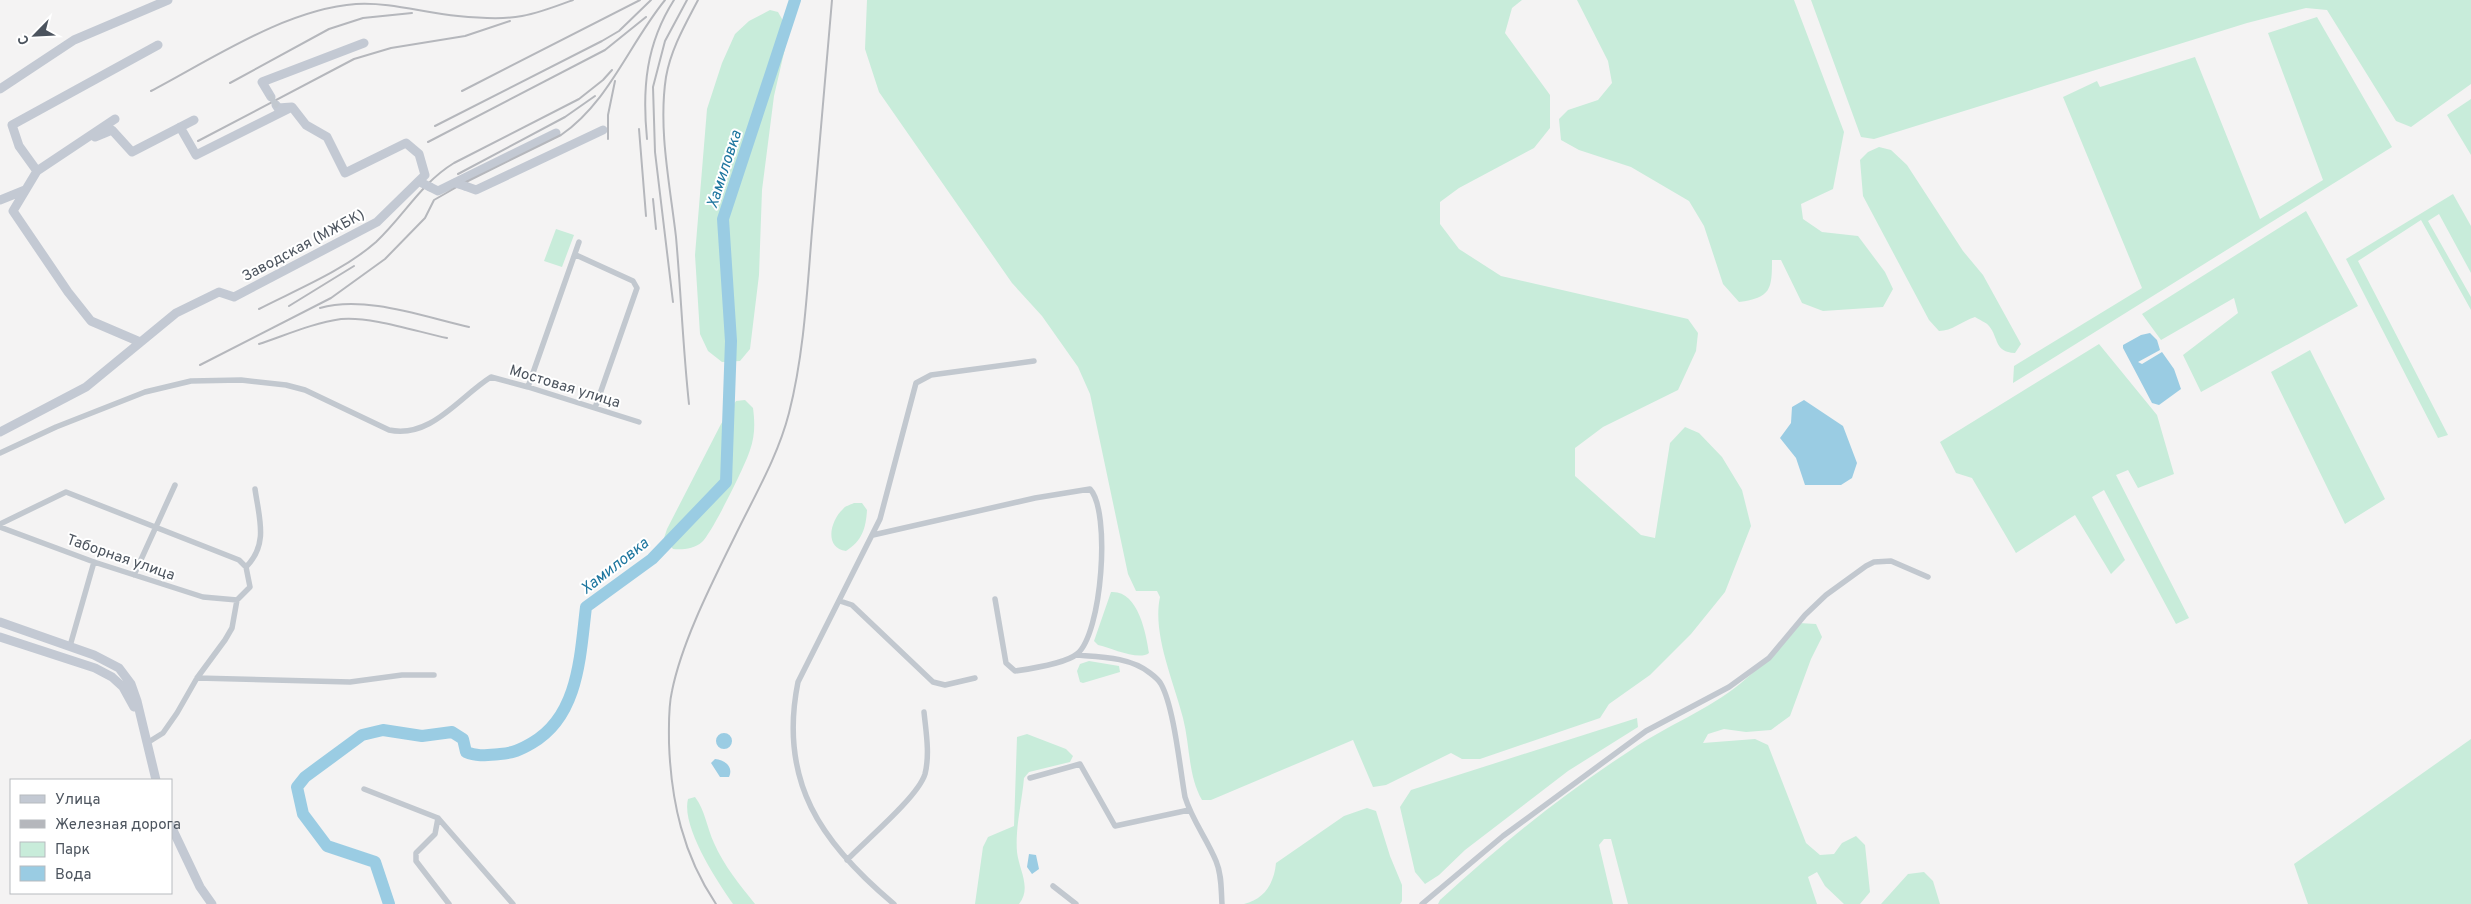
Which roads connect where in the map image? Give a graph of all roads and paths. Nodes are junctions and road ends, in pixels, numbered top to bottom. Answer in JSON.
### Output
{"nodes":[{"id":1,"x":168,"y":0,"type":"edge"},
{"id":2,"x":364,"y":43,"type":"dead end"},
{"id":3,"x":158,"y":45,"type":"dead end"},
{"id":4,"x":0,"y":89,"type":"edge"},
{"id":5,"x":292,"y":107,"type":"junction"},
{"id":6,"x":115,"y":119,"type":"dead end"},
{"id":7,"x":194,"y":120,"type":"dead end"},
{"id":8,"x":180,"y":127,"type":"junction"},
{"id":9,"x":603,"y":130,"type":"dead end"},
{"id":10,"x":556,"y":132,"type":"dead end"},
{"id":11,"x":76,"y":145,"type":"junction"},
{"id":12,"x":37,"y":171,"type":"junction"},
{"id":13,"x":455,"y":183,"type":"junction"},
{"id":14,"x":424,"y":184,"type":"junction"},
{"id":15,"x":26,"y":189,"type":"junction"},
{"id":16,"x":0,"y":200,"type":"edge"},
{"id":17,"x":579,"y":242,"type":"dead end"},
{"id":18,"x":576,"y":254,"type":"junction"},
{"id":19,"x":140,"y":342,"type":"junction"},
{"id":20,"x":1034,"y":361,"type":"dead end"},
{"id":21,"x":528,"y":387,"type":"junction"},
{"id":22,"x":594,"y":408,"type":"junction"},
{"id":23,"x":639,"y":422,"type":"dead end"},
{"id":24,"x":0,"y":432,"type":"edge"},
{"id":25,"x":0,"y":454,"type":"edge"},
{"id":26,"x":175,"y":485,"type":"dead end"},
{"id":27,"x":254,"y":489,"type":"dead end"},
{"id":28,"x":0,"y":526,"type":"edge"},
{"id":29,"x":156,"y":526,"type":"junction"},
{"id":30,"x":873,"y":535,"type":"junction"},
{"id":31,"x":94,"y":562,"type":"junction"},
{"id":32,"x":246,"y":567,"type":"junction"},
{"id":33,"x":134,"y":575,"type":"junction"},
{"id":34,"x":1928,"y":577,"type":"dead end"},
{"id":35,"x":995,"y":599,"type":"dead end"},
{"id":36,"x":237,"y":600,"type":"junction"},
{"id":37,"x":840,"y":601,"type":"junction"},
{"id":38,"x":0,"y":622,"type":"edge"},
{"id":39,"x":0,"y":637,"type":"edge"},
{"id":40,"x":70,"y":646,"type":"junction"},
{"id":41,"x":1076,"y":655,"type":"junction"},
{"id":42,"x":434,"y":675,"type":"dead end"},
{"id":43,"x":197,"y":678,"type":"junction"},
{"id":44,"x":975,"y":678,"type":"dead end"},
{"id":45,"x":924,"y":712,"type":"dead end"},
{"id":46,"x":140,"y":718,"type":"junction"},
{"id":47,"x":147,"y":743,"type":"junction"},
{"id":48,"x":1030,"y":778,"type":"dead end"},
{"id":49,"x":156,"y":779,"type":"edge"},
{"id":50,"x":364,"y":789,"type":"dead end"},
{"id":51,"x":1189,"y":810,"type":"junction"},
{"id":52,"x":438,"y":818,"type":"junction"},
{"id":53,"x":172,"y":828,"type":"edge"},
{"id":54,"x":847,"y":860,"type":"junction"},
{"id":55,"x":1053,"y":886,"type":"dead end"},
{"id":56,"x":212,"y":904,"type":"edge"},
{"id":57,"x":449,"y":904,"type":"edge"},
{"id":58,"x":513,"y":904,"type":"edge"},
{"id":59,"x":894,"y":904,"type":"edge"},
{"id":60,"x":1076,"y":904,"type":"edge"},
{"id":61,"x":1222,"y":904,"type":"edge"},
{"id":62,"x":1422,"y":904,"type":"edge"}],
"edges":[{"from":1,"to":4,"type":"street"},
{"from":2,"to":5,"type":"street"},
{"from":3,"to":12,"type":"street"},
{"from":5,"to":8,"type":"street"},
{"from":5,"to":14,"type":"street"},
{"from":6,"to":11,"type":"street"},
{"from":7,"to":8,"type":"street"},
{"from":8,"to":11,"type":"street"},
{"from":9,"to":13,"type":"street","bridge":true},
{"from":10,"to":13,"type":"street"},
{"from":11,"to":12,"type":"street"},
{"from":12,"to":15,"type":"street"},
{"from":13,"to":14,"type":"street"},
{"from":14,"to":19,"type":"street","name":"Заводская (МЖБК)"},
{"from":15,"to":16,"type":"street"},
{"from":15,"to":19,"type":"street"},
{"from":17,"to":18,"type":"street"},
{"from":18,"to":21,"type":"street"},
{"from":18,"to":22,"type":"street"},
{"from":19,"to":24,"type":"street","name":"Заводская (МЖБК)"},
{"from":20,"to":30,"type":"street"},
{"from":21,"to":22,"type":"street","name":"Мостовая улица"},
{"from":21,"to":25,"type":"street","name":"Мостовая улица"},
{"from":22,"to":23,"type":"street","name":"Мостовая улица"},
{"from":26,"to":29,"type":"street"},
{"from":27,"to":32,"type":"street"},
{"from":28,"to":29,"type":"street"},
{"from":28,"to":31,"type":"street","name":"Таборная улица"},
{"from":29,"to":32,"type":"street"},
{"from":29,"to":33,"type":"street"},
{"from":30,"to":37,"type":"street"},
{"from":30,"to":41,"type":"street"},
{"from":31,"to":33,"type":"street","name":"Таборная улица"},
{"from":31,"to":40,"type":"street"},
{"from":32,"to":36,"type":"street"},
{"from":33,"to":36,"type":"street","name":"Таборная улица"},
{"from":34,"to":62,"type":"street"},
{"from":35,"to":41,"type":"street"},
{"from":36,"to":43,"type":"street"},
{"from":37,"to":44,"type":"street"},
{"from":37,"to":54,"type":"street"},
{"from":38,"to":40,"type":"street"},
{"from":39,"to":46,"type":"street"},
{"from":40,"to":46,"type":"street"},
{"from":41,"to":51,"type":"street"},
{"from":42,"to":43,"type":"street"},
{"from":43,"to":47,"type":"street"},
{"from":45,"to":54,"type":"street"},
{"from":46,"to":47,"type":"street"},
{"from":47,"to":49,"type":"street"},
{"from":48,"to":51,"type":"street"},
{"from":50,"to":52,"type":"street"},
{"from":51,"to":61,"type":"street"},
{"from":52,"to":57,"type":"street"},
{"from":52,"to":58,"type":"street"},
{"from":53,"to":56,"type":"street"},
{"from":54,"to":59,"type":"street"},
{"from":55,"to":60,"type":"street"}]}
